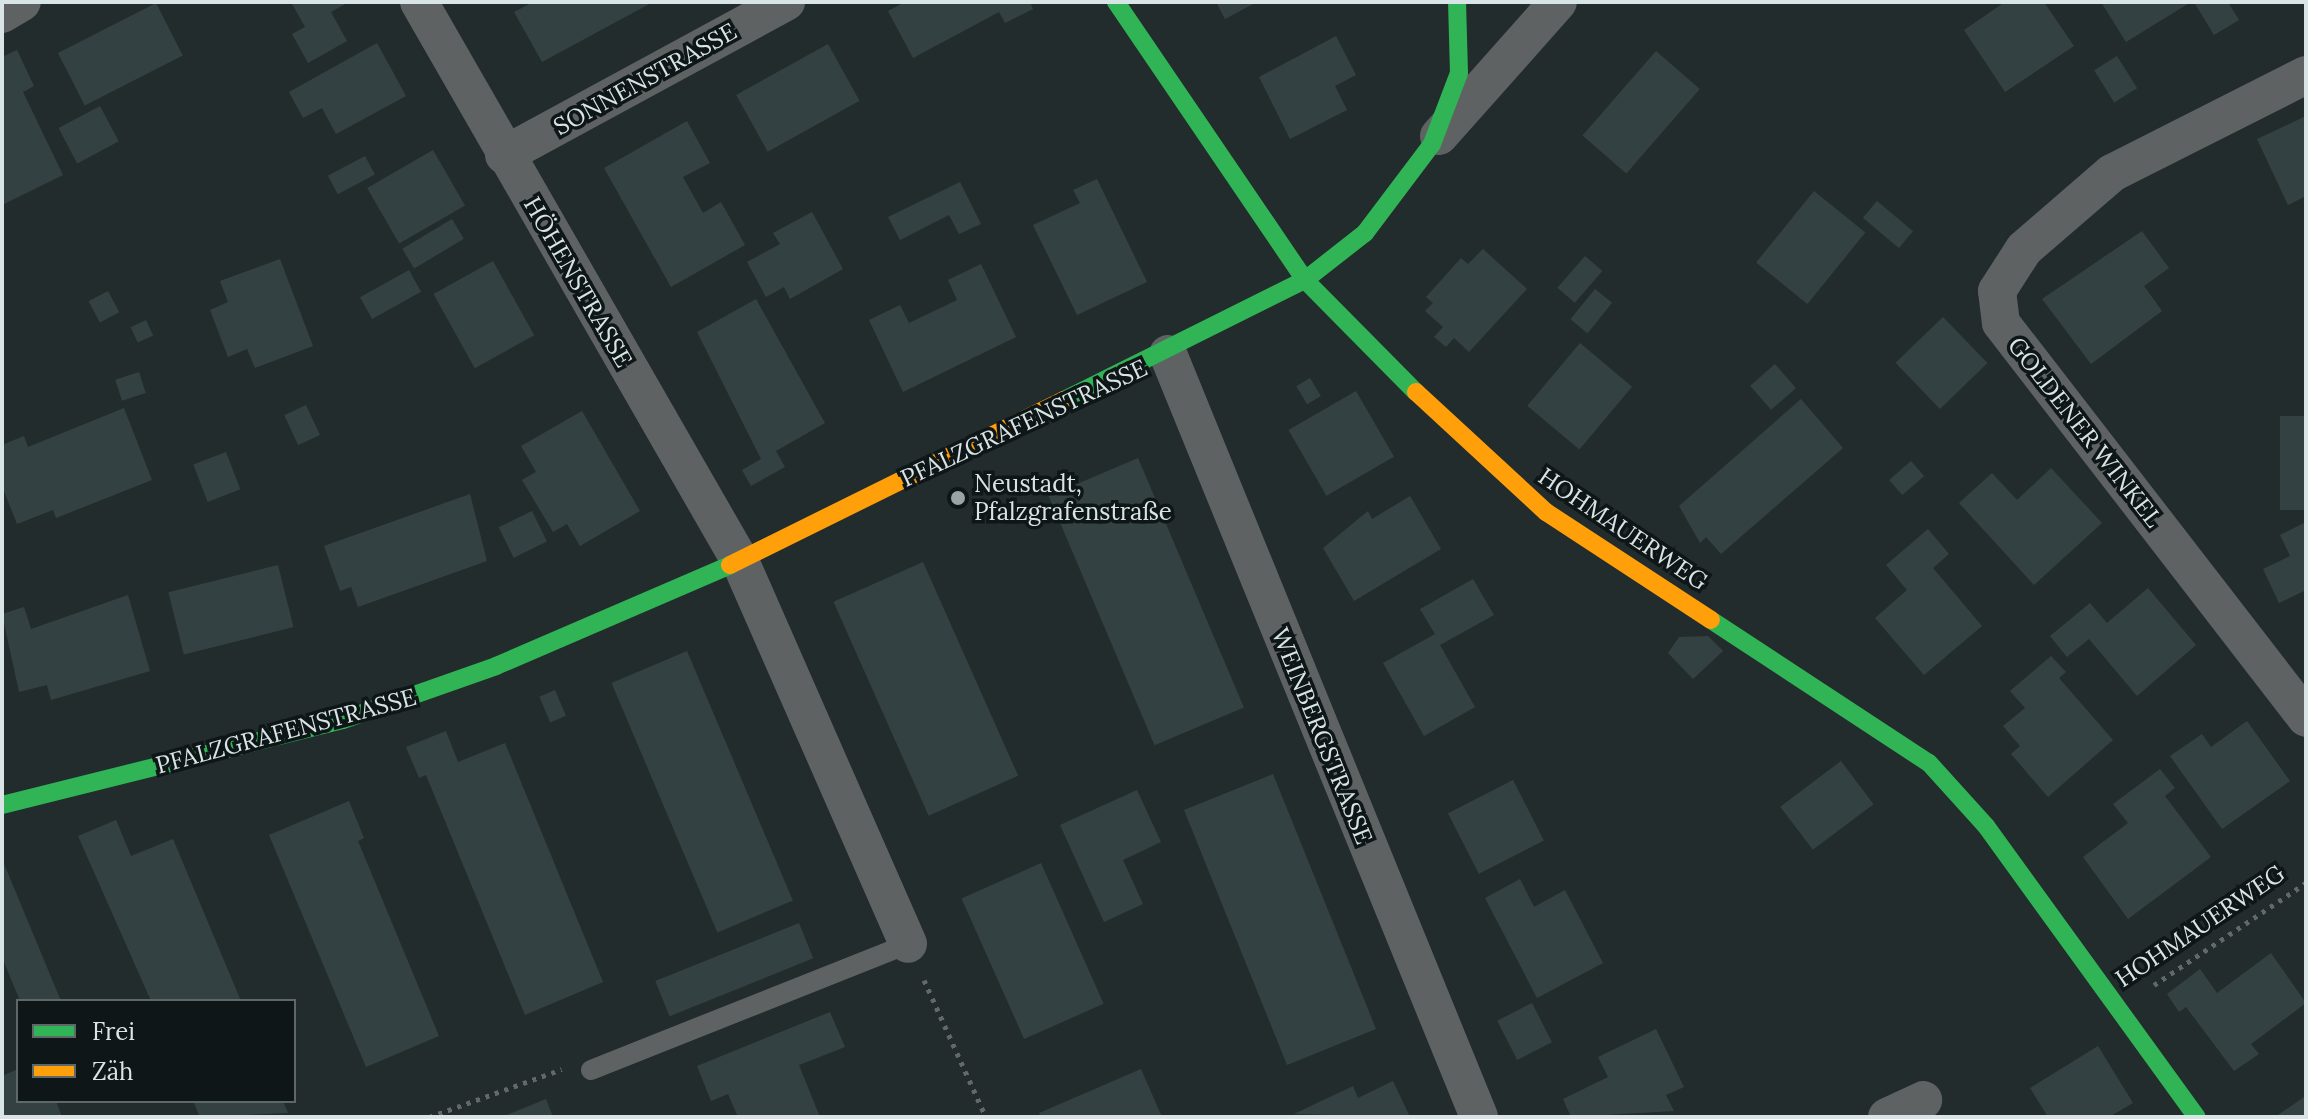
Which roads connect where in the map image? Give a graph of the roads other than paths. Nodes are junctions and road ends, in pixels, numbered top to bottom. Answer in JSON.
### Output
{"nodes":[{"id":1,"x":22,"y":2,"type":"edge"},
{"id":2,"x":419,"y":2,"type":"edge"},
{"id":3,"x":786,"y":2,"type":"edge"},
{"id":4,"x":1116,"y":2,"type":"edge"},
{"id":5,"x":1457,"y":2,"type":"edge"},
{"id":6,"x":1558,"y":2,"type":"edge"},
{"id":7,"x":2,"y":14,"type":"edge"},
{"id":8,"x":2306,"y":75,"type":"edge"},
{"id":9,"x":1432,"y":144,"type":"junction"},
{"id":10,"x":504,"y":155,"type":"junction"},
{"id":11,"x":1305,"y":280,"type":"junction"},
{"id":12,"x":1168,"y":354,"type":"junction"},
{"id":13,"x":740,"y":561,"type":"junction"},
{"id":14,"x":2306,"y":718,"type":"edge"},
{"id":15,"x":2,"y":805,"type":"edge"},
{"id":16,"x":908,"y":944,"type":"joint"},
{"id":17,"x":591,"y":1070,"type":"road end"},
{"id":18,"x":1923,"y":1100,"type":"dead end"},
{"id":19,"x":1479,"y":1117,"type":"edge"},
{"id":20,"x":1887,"y":1117,"type":"edge"},
{"id":21,"x":2197,"y":1117,"type":"edge"}],
"edges":[{"from":1,"to":7,"type":"street"},
{"from":2,"to":10,"type":"street","name":"HÖHENSTRASSE"},
{"from":3,"to":10,"type":"street","name":"SONNENSTRASSE"},
{"from":4,"to":11,"type":"street","name":"HOHMAUERWEG"},
{"from":5,"to":9,"type":"street","name":"PFALZGRAFENSTRASSE"},
{"from":6,"to":9,"type":"street"},
{"from":8,"to":14,"type":"street","name":"GOLDENER WINKEL"},
{"from":9,"to":11,"type":"street","name":"PFALZGRAFENSTRASSE"},
{"from":10,"to":13,"type":"street","name":"HÖHENSTRASSE"},
{"from":11,"to":12,"type":"street","name":"PFALZGRAFENSTRASSE"},
{"from":11,"to":21,"type":"street","name":"HOHMAUERWEG"},
{"from":12,"to":13,"type":"street","name":"PFALZGRAFENSTRASSE"},
{"from":12,"to":19,"type":"street","name":"WEINBERGSTRASSE"},
{"from":13,"to":15,"type":"street","name":"PFALZGRAFENSTRASSE"},
{"from":13,"to":16,"type":"street"},
{"from":16,"to":17,"type":"lane"},
{"from":18,"to":20,"type":"street"}]}
